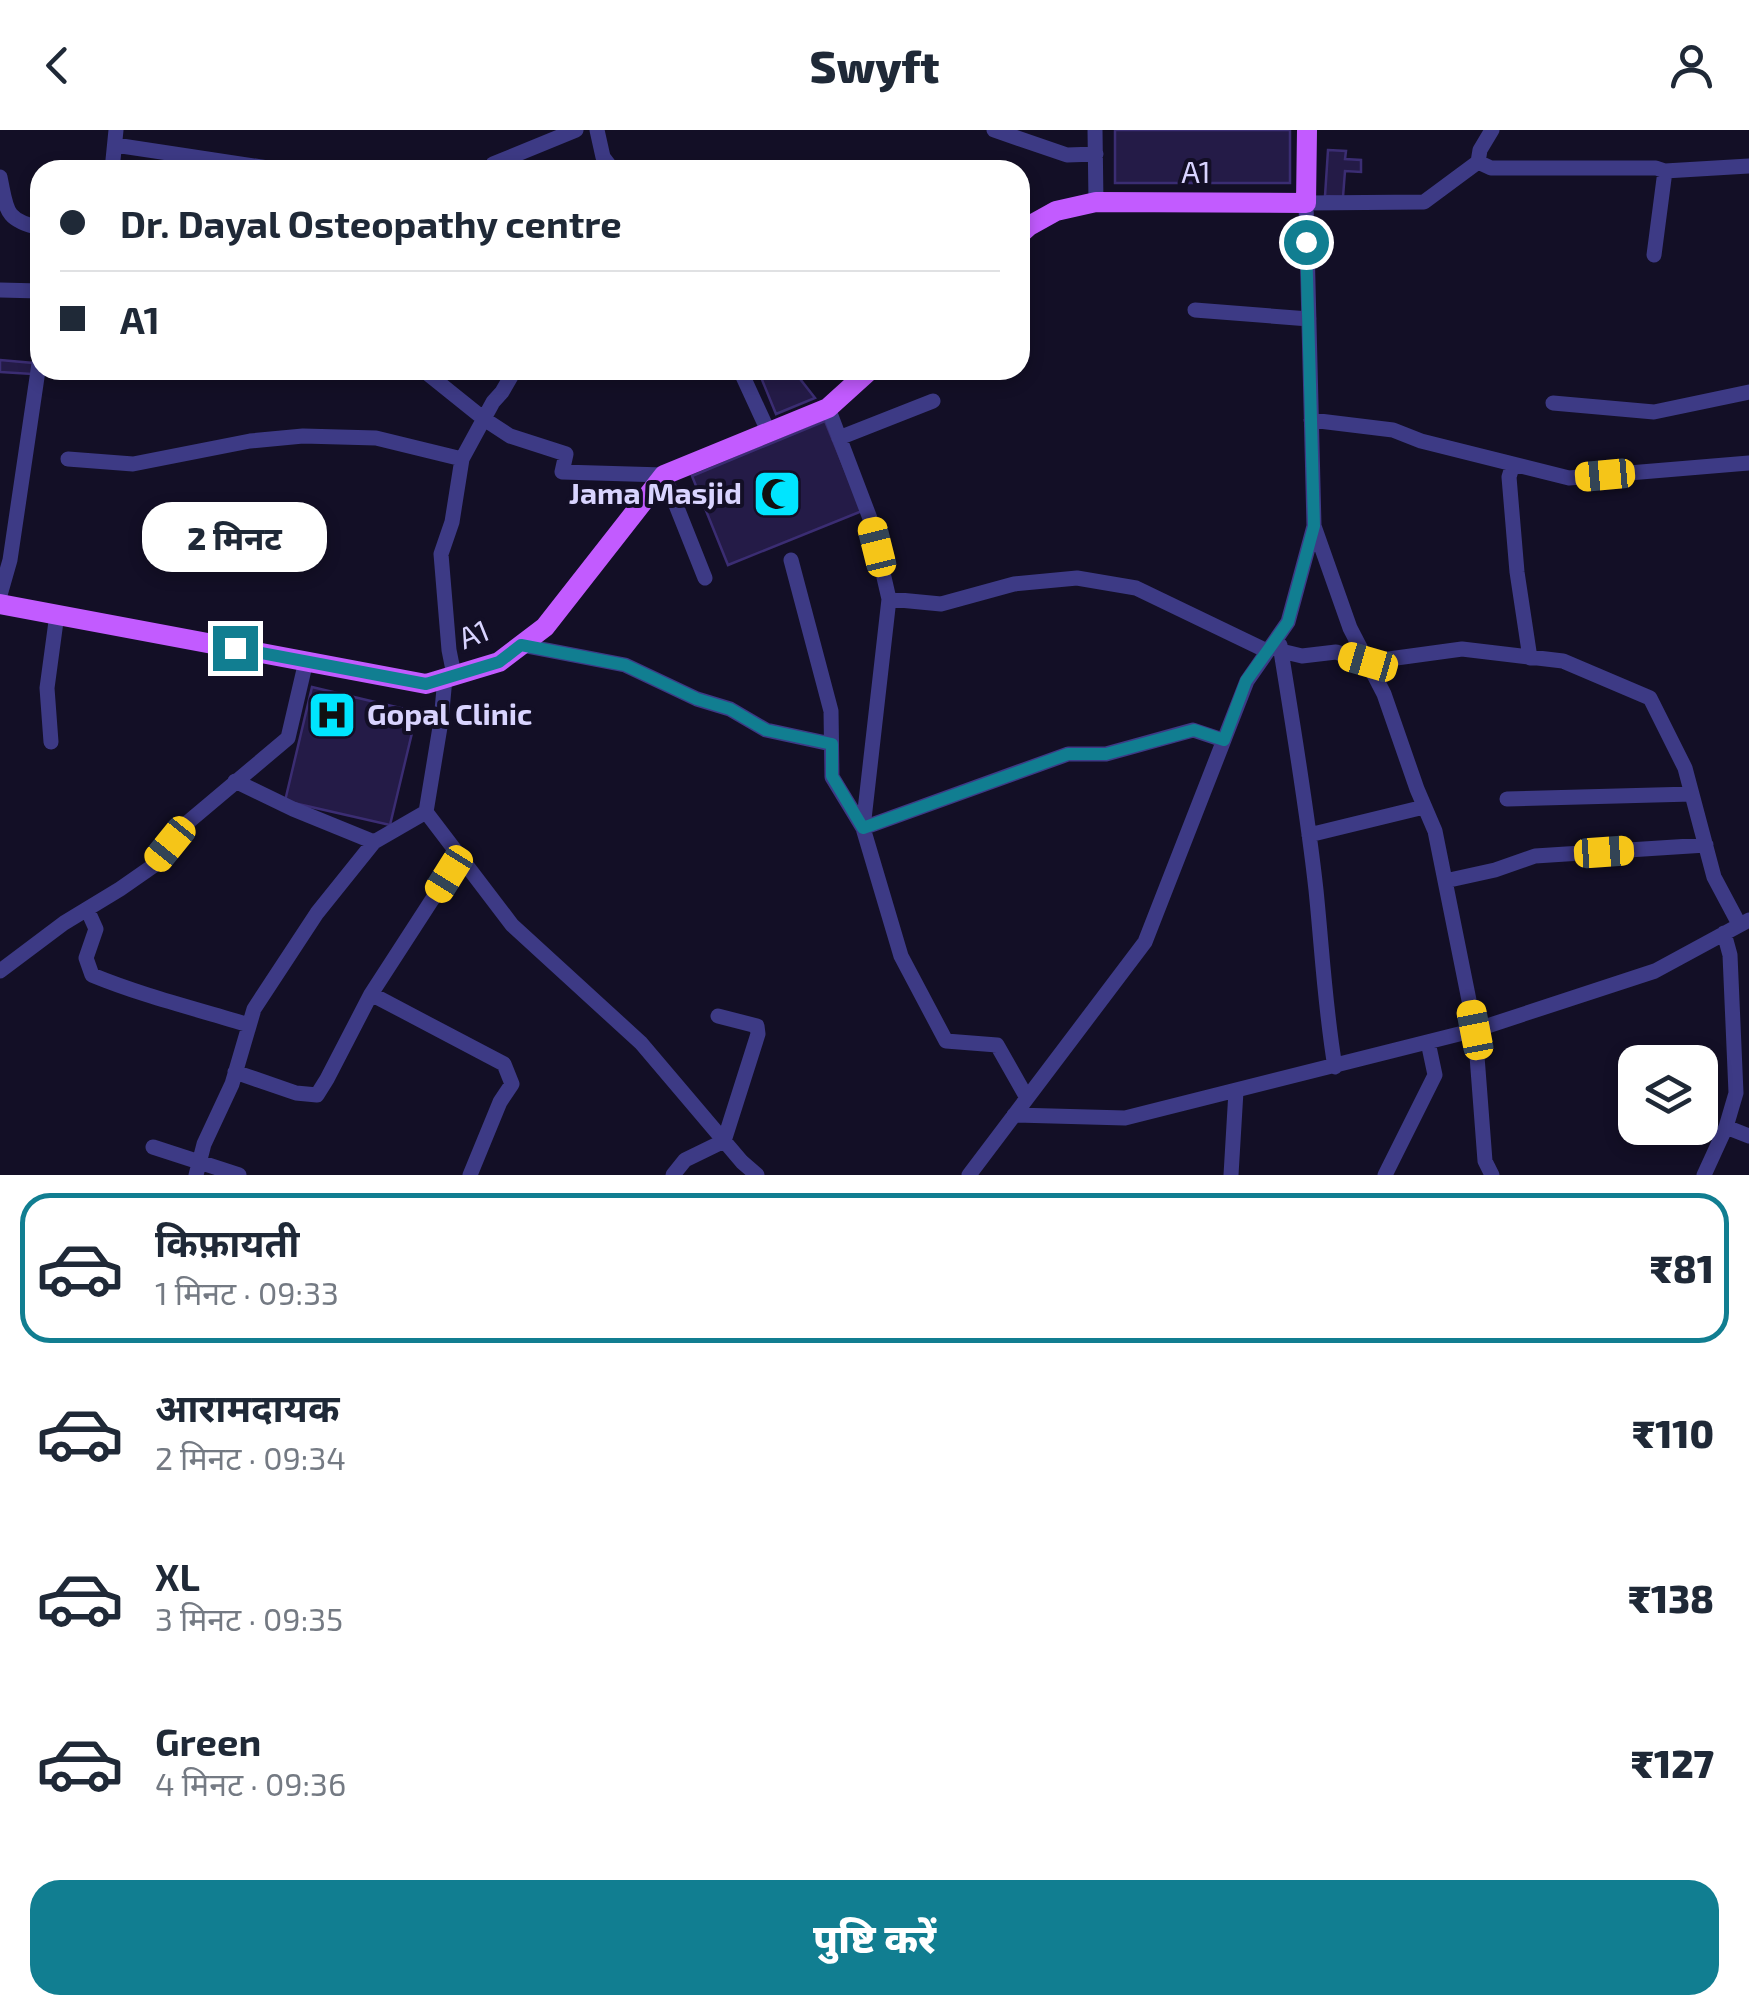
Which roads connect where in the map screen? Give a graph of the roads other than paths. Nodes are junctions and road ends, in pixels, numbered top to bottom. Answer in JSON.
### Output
{"nodes":[{"id":1,"x":576,"y":130,"type":"edge"},
{"id":2,"x":597,"y":130,"type":"edge"},
{"id":3,"x":994,"y":130,"type":"edge"},
{"id":4,"x":1095,"y":130,"type":"edge"},
{"id":5,"x":1306,"y":130,"type":"edge"},
{"id":6,"x":1492,"y":130,"type":"edge"},
{"id":7,"x":116,"y":138,"type":"edge"},
{"id":8,"x":1096,"y":154,"type":"junction"},
{"id":9,"x":230,"y":160,"type":"edge"},
{"id":10,"x":503,"y":160,"type":"edge"},
{"id":11,"x":606,"y":160,"type":"edge"},
{"id":12,"x":1478,"y":162,"type":"junction"},
{"id":13,"x":1749,"y":166,"type":"edge"},
{"id":14,"x":1665,"y":172,"type":"junction"},
{"id":15,"x":0,"y":177,"type":"edge"},
{"id":16,"x":1096,"y":202,"type":"junction"},
{"id":17,"x":1306,"y":204,"type":"junction"},
{"id":18,"x":30,"y":226,"type":"edge"},
{"id":19,"x":1030,"y":226,"type":"edge"},
{"id":20,"x":1654,"y":255,"type":"dead end"},
{"id":21,"x":0,"y":290,"type":"edge"},
{"id":22,"x":30,"y":292,"type":"edge"},
{"id":23,"x":1195,"y":310,"type":"dead end"},
{"id":24,"x":1308,"y":319,"type":"junction"},
{"id":25,"x":37,"y":380,"type":"edge"},
{"id":26,"x":435,"y":380,"type":"edge"},
{"id":27,"x":508,"y":380,"type":"edge"},
{"id":28,"x":745,"y":380,"type":"edge"},
{"id":29,"x":859,"y":380,"type":"edge"},
{"id":30,"x":1749,"y":392,"type":"edge"},
{"id":31,"x":933,"y":401,"type":"dead end"},
{"id":32,"x":1553,"y":402,"type":"dead end"},
{"id":33,"x":828,"y":408,"type":"junction"},
{"id":34,"x":484,"y":419,"type":"junction"},
{"id":35,"x":1312,"y":420,"type":"junction"},
{"id":36,"x":769,"y":433,"type":"junction"},
{"id":37,"x":840,"y":438,"type":"junction"},
{"id":38,"x":68,"y":459,"type":"dead end"},
{"id":39,"x":462,"y":459,"type":"junction"},
{"id":40,"x":1749,"y":463,"type":"edge"},
{"id":41,"x":1513,"y":464,"type":"junction"},
{"id":42,"x":664,"y":475,"type":"junction"},
{"id":43,"x":1314,"y":526,"type":"junction"},
{"id":44,"x":791,"y":560,"type":"dead end"},
{"id":45,"x":705,"y":578,"type":"dead end"},
{"id":46,"x":0,"y":596,"type":"edge"},
{"id":47,"x":889,"y":599,"type":"junction"},
{"id":48,"x":0,"y":604,"type":"edge"},
{"id":49,"x":57,"y":614,"type":"junction"},
{"id":50,"x":521,"y":645,"type":"junction"},
{"id":51,"x":1276,"y":646,"type":"junction"},
{"id":52,"x":1530,"y":658,"type":"junction"},
{"id":53,"x":306,"y":661,"type":"junction"},
{"id":54,"x":1368,"y":662,"type":"junction"},
{"id":55,"x":450,"y":677,"type":"junction"},
{"id":56,"x":1224,"y":740,"type":"junction"},
{"id":57,"x":50,"y":742,"type":"dead end"},
{"id":58,"x":832,"y":744,"type":"junction"},
{"id":59,"x":235,"y":781,"type":"junction"},
{"id":60,"x":1692,"y":794,"type":"junction"},
{"id":61,"x":1507,"y":798,"type":"dead end"},
{"id":62,"x":1424,"y":807,"type":"junction"},
{"id":63,"x":426,"y":812,"type":"junction"},
{"id":64,"x":863,"y":828,"type":"junction"},
{"id":65,"x":1309,"y":835,"type":"junction"},
{"id":66,"x":374,"y":842,"type":"junction"},
{"id":67,"x":1706,"y":846,"type":"junction"},
{"id":68,"x":460,"y":855,"type":"junction"},
{"id":69,"x":1445,"y":881,"type":"junction"},
{"id":70,"x":88,"y":909,"type":"junction"},
{"id":71,"x":1737,"y":926,"type":"edge"},
{"id":72,"x":0,"y":971,"type":"edge"},
{"id":73,"x":372,"y":994,"type":"junction"},
{"id":74,"x":718,"y":1016,"type":"dead end"},
{"id":75,"x":249,"y":1025,"type":"junction"},
{"id":76,"x":1475,"y":1030,"type":"junction"},
{"id":77,"x":1428,"y":1042,"type":"junction"},
{"id":78,"x":1335,"y":1067,"type":"junction"},
{"id":79,"x":235,"y":1072,"type":"junction"},
{"id":80,"x":1236,"y":1091,"type":"junction"},
{"id":81,"x":1027,"y":1098,"type":"junction"},
{"id":82,"x":1014,"y":1115,"type":"junction"},
{"id":83,"x":1726,"y":1127,"type":"junction"},
{"id":84,"x":1749,"y":1136,"type":"edge"},
{"id":85,"x":724,"y":1140,"type":"junction"},
{"id":86,"x":153,"y":1147,"type":"dead end"},
{"id":87,"x":198,"y":1169,"type":"edge"},
{"id":88,"x":239,"y":1175,"type":"edge"},
{"id":89,"x":470,"y":1175,"type":"edge"},
{"id":90,"x":674,"y":1175,"type":"edge"},
{"id":91,"x":757,"y":1175,"type":"edge"},
{"id":92,"x":969,"y":1175,"type":"edge"},
{"id":93,"x":1231,"y":1175,"type":"edge"},
{"id":94,"x":1385,"y":1175,"type":"edge"},
{"id":95,"x":1492,"y":1175,"type":"edge"},
{"id":96,"x":1704,"y":1175,"type":"edge"}],
"edges":[{"from":1,"to":10,"type":"street"},
{"from":2,"to":11,"type":"street"},
{"from":3,"to":8,"type":"street"},
{"from":4,"to":8,"type":"street"},
{"from":5,"to":17,"type":"main road"},
{"from":6,"to":12,"type":"street"},
{"from":7,"to":9,"type":"street"},
{"from":8,"to":16,"type":"street"},
{"from":12,"to":14,"type":"street"},
{"from":12,"to":17,"type":"street"},
{"from":13,"to":14,"type":"street"},
{"from":14,"to":20,"type":"street"},
{"from":15,"to":18,"type":"street"},
{"from":16,"to":17,"type":"main road","name":"A1"},
{"from":16,"to":19,"type":"main road","name":"A1"},
{"from":17,"to":24,"type":"street"},
{"from":21,"to":22,"type":"street"},
{"from":23,"to":24,"type":"street"},
{"from":24,"to":35,"type":"street"},
{"from":25,"to":46,"type":"street"},
{"from":26,"to":34,"type":"street"},
{"from":27,"to":34,"type":"street"},
{"from":28,"to":36,"type":"street"},
{"from":29,"to":33,"type":"main road"},
{"from":30,"to":32,"type":"street"},
{"from":31,"to":37,"type":"street"},
{"from":33,"to":36,"type":"main road"},
{"from":33,"to":37,"type":"street"},
{"from":34,"to":39,"type":"street"},
{"from":34,"to":42,"type":"street"},
{"from":35,"to":41,"type":"street"},
{"from":35,"to":43,"type":"street"},
{"from":36,"to":42,"type":"main road"},
{"from":37,"to":47,"type":"street"},
{"from":38,"to":39,"type":"street"},
{"from":39,"to":55,"type":"street"},
{"from":40,"to":41,"type":"street"},
{"from":41,"to":52,"type":"street"},
{"from":42,"to":45,"type":"street"},
{"from":42,"to":50,"type":"main road","name":"A1"},
{"from":43,"to":51,"type":"street"},
{"from":43,"to":54,"type":"street"},
{"from":44,"to":58,"type":"street"},
{"from":47,"to":51,"type":"street"},
{"from":47,"to":64,"type":"street"},
{"from":48,"to":49,"type":"main road","name":"A1"},
{"from":49,"to":53,"type":"main road","name":"A1"},
{"from":49,"to":57,"type":"street"},
{"from":50,"to":55,"type":"main road","name":"A1"},
{"from":50,"to":58,"type":"street"},
{"from":51,"to":54,"type":"street"},
{"from":51,"to":56,"type":"street"},
{"from":51,"to":65,"type":"street"},
{"from":52,"to":54,"type":"street"},
{"from":52,"to":60,"type":"street"},
{"from":53,"to":55,"type":"main road","name":"A1"},
{"from":53,"to":59,"type":"street"},
{"from":54,"to":62,"type":"street"},
{"from":55,"to":63,"type":"street"},
{"from":56,"to":64,"type":"street"},
{"from":56,"to":81,"type":"street"},
{"from":58,"to":64,"type":"street"},
{"from":59,"to":66,"type":"street"},
{"from":59,"to":70,"type":"street"},
{"from":60,"to":61,"type":"street"},
{"from":60,"to":67,"type":"street"},
{"from":62,"to":65,"type":"street"},
{"from":62,"to":69,"type":"street"},
{"from":63,"to":66,"type":"street"},
{"from":63,"to":68,"type":"street"},
{"from":64,"to":81,"type":"street"},
{"from":65,"to":78,"type":"street"},
{"from":66,"to":75,"type":"street"},
{"from":67,"to":69,"type":"street"},
{"from":67,"to":71,"type":"street"},
{"from":68,"to":73,"type":"street"},
{"from":68,"to":85,"type":"street"},
{"from":69,"to":76,"type":"street"},
{"from":70,"to":72,"type":"street"},
{"from":70,"to":75,"type":"street"},
{"from":71,"to":76,"type":"street"},
{"from":71,"to":83,"type":"street"},
{"from":73,"to":79,"type":"street"},
{"from":73,"to":89,"type":"street"},
{"from":74,"to":85,"type":"street"},
{"from":75,"to":79,"type":"street"},
{"from":76,"to":77,"type":"street"},
{"from":76,"to":95,"type":"street"},
{"from":77,"to":78,"type":"street"},
{"from":77,"to":94,"type":"street"},
{"from":78,"to":80,"type":"street"},
{"from":79,"to":87,"type":"street"},
{"from":80,"to":82,"type":"street"},
{"from":80,"to":93,"type":"street"},
{"from":81,"to":82,"type":"street"},
{"from":82,"to":92,"type":"street"},
{"from":83,"to":84,"type":"street"},
{"from":83,"to":96,"type":"street"},
{"from":85,"to":90,"type":"street"},
{"from":85,"to":91,"type":"street"},
{"from":86,"to":87,"type":"street"},
{"from":87,"to":88,"type":"street"}]}
